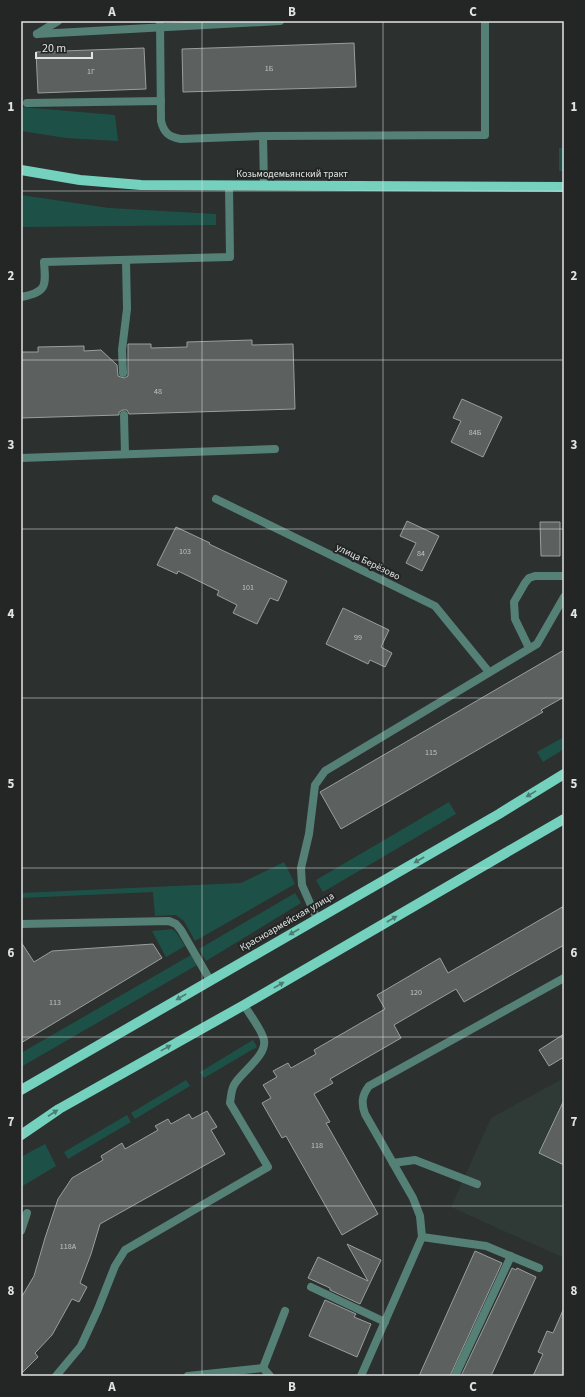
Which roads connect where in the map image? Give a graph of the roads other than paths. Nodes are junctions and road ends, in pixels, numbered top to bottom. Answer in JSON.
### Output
{"nodes":[{"id":1,"x":58,"y":21,"type":"edge"},
{"id":2,"x":280,"y":21,"type":"edge"},
{"id":3,"x":485,"y":21,"type":"edge"},
{"id":4,"x":160,"y":24,"type":"edge"},
{"id":5,"x":161,"y":101,"type":"junction"},
{"id":6,"x":27,"y":104,"type":"dead end"},
{"id":7,"x":263,"y":136,"type":"junction"},
{"id":8,"x":21,"y":170,"type":"edge"},
{"id":9,"x":229,"y":186,"type":"junction"},
{"id":10,"x":264,"y":186,"type":"junction"},
{"id":11,"x":564,"y":186,"type":"edge"},
{"id":12,"x":126,"y":260,"type":"junction"},
{"id":13,"x":21,"y":297,"type":"edge"},
{"id":14,"x":123,"y":373,"type":"dead end"},
{"id":15,"x":124,"y":415,"type":"dead end"},
{"id":16,"x":275,"y":449,"type":"dead end"},
{"id":17,"x":125,"y":454,"type":"junction"},
{"id":18,"x":21,"y":458,"type":"edge"},
{"id":19,"x":216,"y":499,"type":"dead end"},
{"id":20,"x":564,"y":576,"type":"edge"},
{"id":21,"x":564,"y":597,"type":"edge"},
{"id":22,"x":529,"y":648,"type":"junction"},
{"id":23,"x":489,"y":672,"type":"junction"},
{"id":24,"x":564,"y":774,"type":"edge"},
{"id":25,"x":564,"y":819,"type":"edge"},
{"id":26,"x":317,"y":919,"type":"junction"},
{"id":27,"x":21,"y":924,"type":"edge"},
{"id":28,"x":564,"y":978,"type":"edge"},
{"id":29,"x":210,"y":980,"type":"junction"},
{"id":30,"x":244,"y":1005,"type":"junction"},
{"id":31,"x":21,"y":1090,"type":"edge"},
{"id":32,"x":21,"y":1135,"type":"edge"},
{"id":33,"x":393,"y":1163,"type":"junction"},
{"id":34,"x":477,"y":1184,"type":"dead end"},
{"id":35,"x":27,"y":1213,"type":"dead end"},
{"id":36,"x":21,"y":1231,"type":"edge"},
{"id":37,"x":422,"y":1237,"type":"junction"},
{"id":38,"x":511,"y":1256,"type":"junction"},
{"id":39,"x":539,"y":1268,"type":"dead end"},
{"id":40,"x":311,"y":1287,"type":"dead end"},
{"id":41,"x":285,"y":1311,"type":"dead end"},
{"id":42,"x":385,"y":1322,"type":"junction"},
{"id":43,"x":263,"y":1368,"type":"junction"},
{"id":44,"x":56,"y":1376,"type":"edge"},
{"id":45,"x":188,"y":1376,"type":"edge"},
{"id":46,"x":270,"y":1376,"type":"edge"},
{"id":47,"x":361,"y":1376,"type":"edge"},
{"id":48,"x":454,"y":1376,"type":"edge"}],
"edges":[{"from":1,"to":4,"type":"lane"},
{"from":2,"to":4,"type":"lane"},
{"from":3,"to":7,"type":"lane"},
{"from":4,"to":5,"type":"lane"},
{"from":5,"to":6,"type":"lane"},
{"from":5,"to":7,"type":"lane"},
{"from":7,"to":10,"type":"lane"},
{"from":8,"to":9,"type":"main road","name":"Козьмодемьянский тракт"},
{"from":9,"to":10,"type":"main road","name":"Козьмодемьянский тракт"},
{"from":9,"to":12,"type":"lane"},
{"from":10,"to":11,"type":"main road","name":"Козьмодемьянский тракт"},
{"from":12,"to":13,"type":"lane"},
{"from":12,"to":14,"type":"lane"},
{"from":15,"to":17,"type":"lane"},
{"from":16,"to":17,"type":"lane"},
{"from":17,"to":18,"type":"lane"},
{"from":19,"to":23,"type":"lane","name":"улица Берёзово"},
{"from":20,"to":22,"type":"lane"},
{"from":21,"to":22,"type":"lane"},
{"from":22,"to":23,"type":"lane"},
{"from":23,"to":26,"type":"lane"},
{"from":24,"to":26,"type":"main road","name":"Красноармейская улица","one_way":true},
{"from":30,"to":25,"type":"main road","one_way":true},
{"from":26,"to":29,"type":"main road","name":"Красноармейская улица","one_way":true},
{"from":27,"to":29,"type":"lane"},
{"from":28,"to":33,"type":"lane"},
{"from":29,"to":31,"type":"main road","name":"Красноармейская улица","one_way":true},
{"from":32,"to":30,"type":"main road","one_way":true},
{"from":30,"to":44,"type":"lane"},
{"from":33,"to":34,"type":"lane"},
{"from":33,"to":37,"type":"lane"},
{"from":35,"to":36,"type":"lane"},
{"from":37,"to":38,"type":"lane"},
{"from":37,"to":42,"type":"lane"},
{"from":38,"to":39,"type":"lane"},
{"from":38,"to":48,"type":"lane"},
{"from":40,"to":42,"type":"lane"},
{"from":41,"to":43,"type":"lane"},
{"from":42,"to":47,"type":"lane"},
{"from":43,"to":45,"type":"lane"},
{"from":43,"to":46,"type":"lane"}]}
